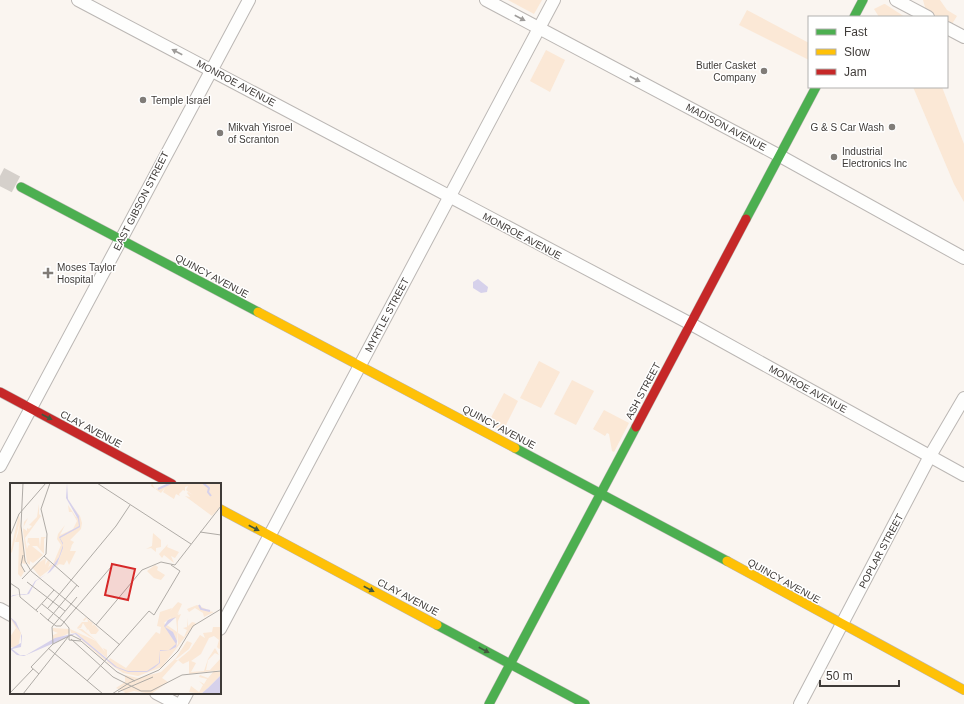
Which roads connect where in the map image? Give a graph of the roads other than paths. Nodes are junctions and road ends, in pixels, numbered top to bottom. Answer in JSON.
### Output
{"nodes":[{"id":1,"x":78,"y":0,"type":"edge"},
{"id":2,"x":249,"y":0,"type":"edge"},
{"id":3,"x":486,"y":0,"type":"edge"},
{"id":4,"x":554,"y":0,"type":"edge"},
{"id":5,"x":863,"y":0,"type":"edge"},
{"id":6,"x":896,"y":0,"type":"edge"},
{"id":7,"x":855,"y":16,"type":"edge"},
{"id":8,"x":926,"y":16,"type":"edge"},
{"id":9,"x":539,"y":28,"type":"junction"},
{"id":10,"x":948,"y":29,"type":"edge"},
{"id":11,"x":964,"y":37,"type":"edge"},
{"id":12,"x":212,"y":70,"type":"junction"},
{"id":13,"x":815,"y":88,"type":"edge"},
{"id":14,"x":780,"y":156,"type":"junction"},
{"id":15,"x":21,"y":187,"type":"tunnel mouth"},
{"id":16,"x":450,"y":198,"type":"junction"},
{"id":17,"x":121,"y":241,"type":"junction"},
{"id":18,"x":964,"y":258,"type":"edge"},
{"id":19,"x":691,"y":324,"type":"junction"},
{"id":20,"x":360,"y":366,"type":"junction"},
{"id":21,"x":0,"y":392,"type":"edge"},
{"id":22,"x":964,"y":398,"type":"edge"},
{"id":23,"x":31,"y":409,"type":"junction"},
{"id":24,"x":930,"y":456,"type":"junction"},
{"id":25,"x":0,"y":466,"type":"edge"},
{"id":26,"x":964,"y":475,"type":"edge"},
{"id":27,"x":170,"y":483,"type":"edge"},
{"id":28,"x":601,"y":493,"type":"junction"},
{"id":29,"x":221,"y":510,"type":"edge"},
{"id":30,"x":271,"y":536,"type":"junction"},
{"id":31,"x":0,"y":609,"type":"edge"},
{"id":32,"x":10,"y":614,"type":"edge"},
{"id":33,"x":841,"y":625,"type":"junction"},
{"id":34,"x":221,"y":627,"type":"edge"},
{"id":35,"x":512,"y":664,"type":"junction"},
{"id":36,"x":964,"y":690,"type":"edge"},
{"id":37,"x":158,"y":694,"type":"edge"},
{"id":38,"x":187,"y":694,"type":"edge"},
{"id":39,"x":177,"y":704,"type":"edge"},
{"id":40,"x":182,"y":704,"type":"edge"},
{"id":41,"x":489,"y":704,"type":"edge"},
{"id":42,"x":584,"y":704,"type":"edge"},
{"id":43,"x":800,"y":704,"type":"edge"}],
"edges":[{"from":12,"to":1,"type":"street","name":"MONROE AVENUE","one_way":true},
{"from":2,"to":12,"type":"street","name":"EAST GIBSON STREET"},
{"from":3,"to":9,"type":"street","name":"MADISON AVENUE","one_way":true},
{"from":4,"to":9,"type":"street","name":"MYRTLE STREET"},
{"from":5,"to":7,"type":"street"},
{"from":6,"to":8,"type":"street"},
{"from":9,"to":14,"type":"street","name":"MADISON AVENUE","one_way":true},
{"from":9,"to":16,"type":"street","name":"MYRTLE STREET"},
{"from":10,"to":11,"type":"street"},
{"from":12,"to":16,"type":"street","name":"MONROE AVENUE"},
{"from":12,"to":17,"type":"street","name":"EAST GIBSON STREET"},
{"from":13,"to":14,"type":"street","name":"ASH STREET"},
{"from":14,"to":18,"type":"street","name":"MADISON AVENUE"},
{"from":14,"to":19,"type":"street","name":"ASH STREET"},
{"from":15,"to":17,"type":"street","name":"QUINCY AVENUE"},
{"from":16,"to":19,"type":"street","name":"MONROE AVENUE"},
{"from":16,"to":20,"type":"street","name":"MYRTLE STREET"},
{"from":17,"to":20,"type":"street","name":"QUINCY AVENUE"},
{"from":17,"to":23,"type":"street","name":"EAST GIBSON STREET"},
{"from":19,"to":24,"type":"street","name":"MONROE AVENUE"},
{"from":19,"to":28,"type":"street","name":"ASH STREET"},
{"from":20,"to":28,"type":"street","name":"QUINCY AVENUE"},
{"from":20,"to":30,"type":"street","name":"MYRTLE STREET"},
{"from":21,"to":23,"type":"street","name":"CLAY AVENUE"},
{"from":22,"to":24,"type":"street","name":"POPLAR STREET"},
{"from":23,"to":25,"type":"street","name":"EAST GIBSON STREET"},
{"from":23,"to":27,"type":"street","name":"CLAY AVENUE","one_way":true},
{"from":24,"to":26,"type":"street","name":"MONROE AVENUE"},
{"from":24,"to":33,"type":"street","name":"POPLAR STREET"},
{"from":28,"to":33,"type":"street","name":"QUINCY AVENUE"},
{"from":28,"to":35,"type":"street","name":"ASH STREET"},
{"from":29,"to":30,"type":"street","name":"CLAY AVENUE","one_way":true},
{"from":30,"to":34,"type":"street","name":"MYRTLE STREET"},
{"from":30,"to":35,"type":"street","name":"CLAY AVENUE","one_way":true},
{"from":31,"to":32,"type":"street"},
{"from":33,"to":36,"type":"street","name":"QUINCY AVENUE"},
{"from":33,"to":43,"type":"street","name":"POPLAR STREET"},
{"from":35,"to":41,"type":"street","name":"ASH STREET"},
{"from":35,"to":42,"type":"street","name":"CLAY AVENUE"},
{"from":37,"to":39,"type":"street"},
{"from":38,"to":40,"type":"street"}]}
